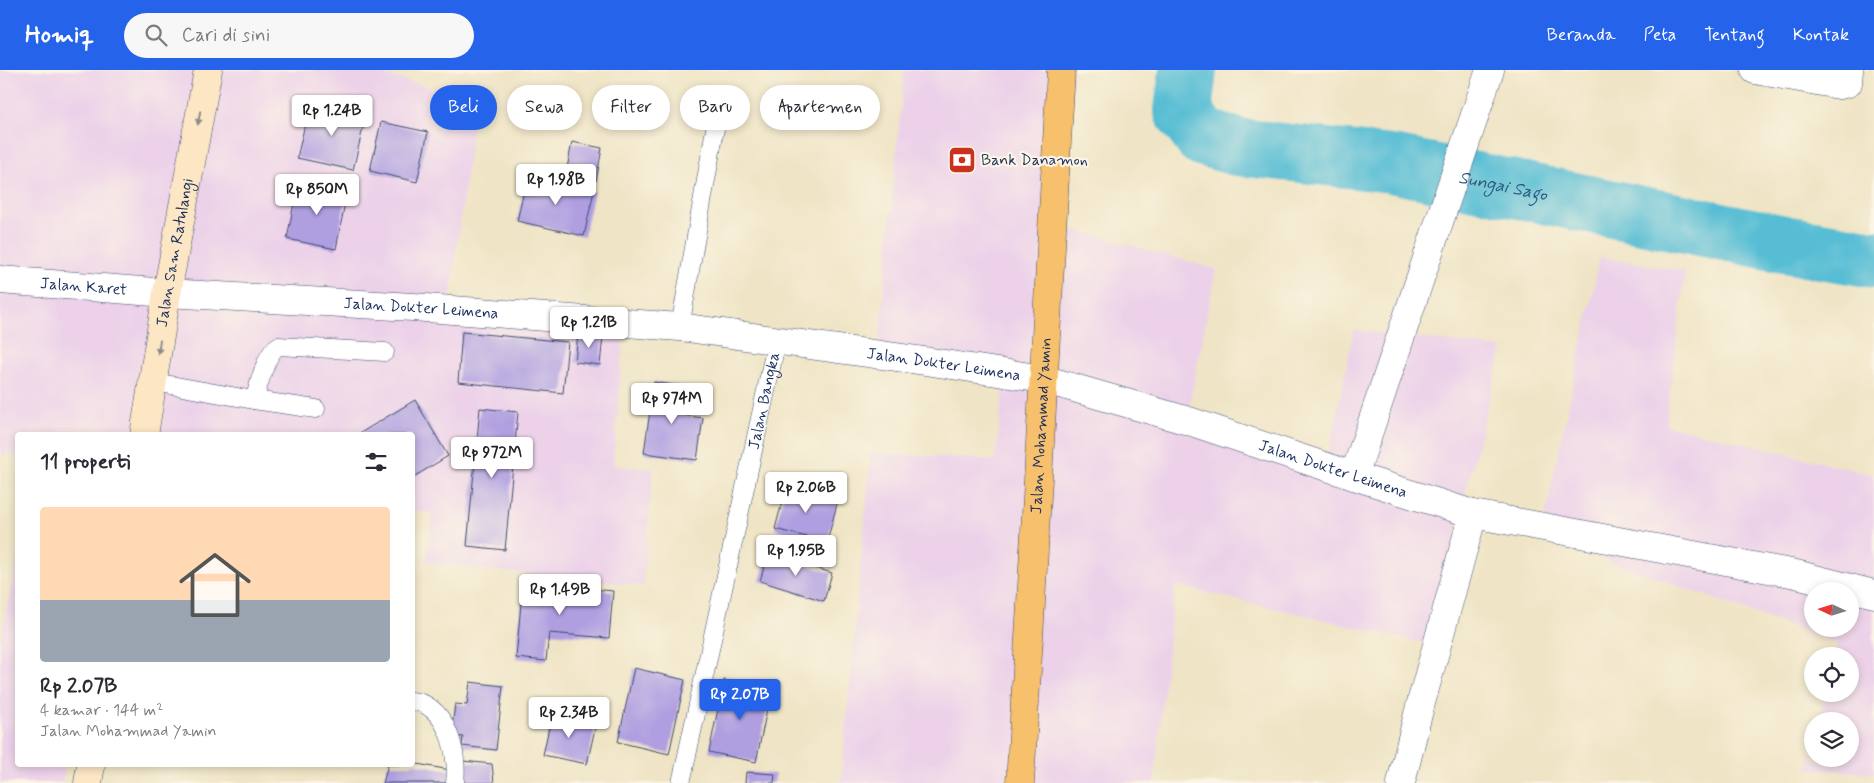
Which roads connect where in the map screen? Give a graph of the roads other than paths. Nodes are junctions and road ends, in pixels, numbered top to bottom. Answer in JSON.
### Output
{"nodes":[{"id":1,"x":208,"y":70,"type":"edge"},
{"id":2,"x":1061,"y":70,"type":"edge"},
{"id":3,"x":1490,"y":70,"type":"edge"},
{"id":4,"x":1755,"y":70,"type":"edge"},
{"id":5,"x":1849,"y":70,"type":"edge"},
{"id":6,"x":715,"y":130,"type":"edge"},
{"id":7,"x":0,"y":280,"type":"edge"},
{"id":8,"x":167,"y":293,"type":"junction"},
{"id":9,"x":680,"y":327,"type":"junction"},
{"id":10,"x":776,"y":340,"type":"junction"},
{"id":11,"x":385,"y":352,"type":"dead end"},
{"id":12,"x":1043,"y":380,"type":"junction"},
{"id":13,"x":154,"y":382,"type":"junction"},
{"id":14,"x":254,"y":400,"type":"junction"},
{"id":15,"x":316,"y":409,"type":"dead end"},
{"id":16,"x":145,"y":432,"type":"edge"},
{"id":17,"x":1354,"y":476,"type":"junction"},
{"id":18,"x":1473,"y":514,"type":"junction"},
{"id":19,"x":1874,"y":594,"type":"edge"},
{"id":20,"x":415,"y":702,"type":"edge"},
{"id":21,"x":91,"y":767,"type":"edge"},
{"id":22,"x":88,"y":783,"type":"edge"},
{"id":23,"x":455,"y":783,"type":"edge"},
{"id":24,"x":681,"y":783,"type":"edge"},
{"id":25,"x":1020,"y":783,"type":"edge"},
{"id":26,"x":1401,"y":783,"type":"edge"}],
"edges":[{"from":1,"to":8,"type":"main road","name":"Jalan Sam Ratulangi","one_way":true},
{"from":2,"to":12,"type":"main road","name":"Jalan Mohammad Yamin"},
{"from":3,"to":17,"type":"street"},
{"from":4,"to":5,"type":"street"},
{"from":6,"to":9,"type":"lane"},
{"from":7,"to":8,"type":"street","name":"Jalan Karet"},
{"from":8,"to":9,"type":"street","name":"Jalan Dokter Leimena"},
{"from":8,"to":13,"type":"main road","name":"Jalan Sam Ratulangi","one_way":true},
{"from":9,"to":10,"type":"street","name":"Jalan Dokter Leimena"},
{"from":10,"to":12,"type":"street","name":"Jalan Dokter Leimena"},
{"from":10,"to":24,"type":"lane","name":"Jalan Bangka"},
{"from":11,"to":14,"type":"lane"},
{"from":12,"to":17,"type":"street","name":"Jalan Dokter Leimena"},
{"from":12,"to":25,"type":"main road","name":"Jalan Mohammad Yamin"},
{"from":13,"to":14,"type":"lane"},
{"from":13,"to":16,"type":"main road","name":"Jalan Sam Ratulangi"},
{"from":14,"to":15,"type":"lane"},
{"from":17,"to":18,"type":"street","name":"Jalan Dokter Leimena"},
{"from":18,"to":19,"type":"street","name":"Jalan Dokter Leimena"},
{"from":18,"to":26,"type":"street"},
{"from":20,"to":23,"type":"lane"},
{"from":21,"to":22,"type":"main road"}]}
